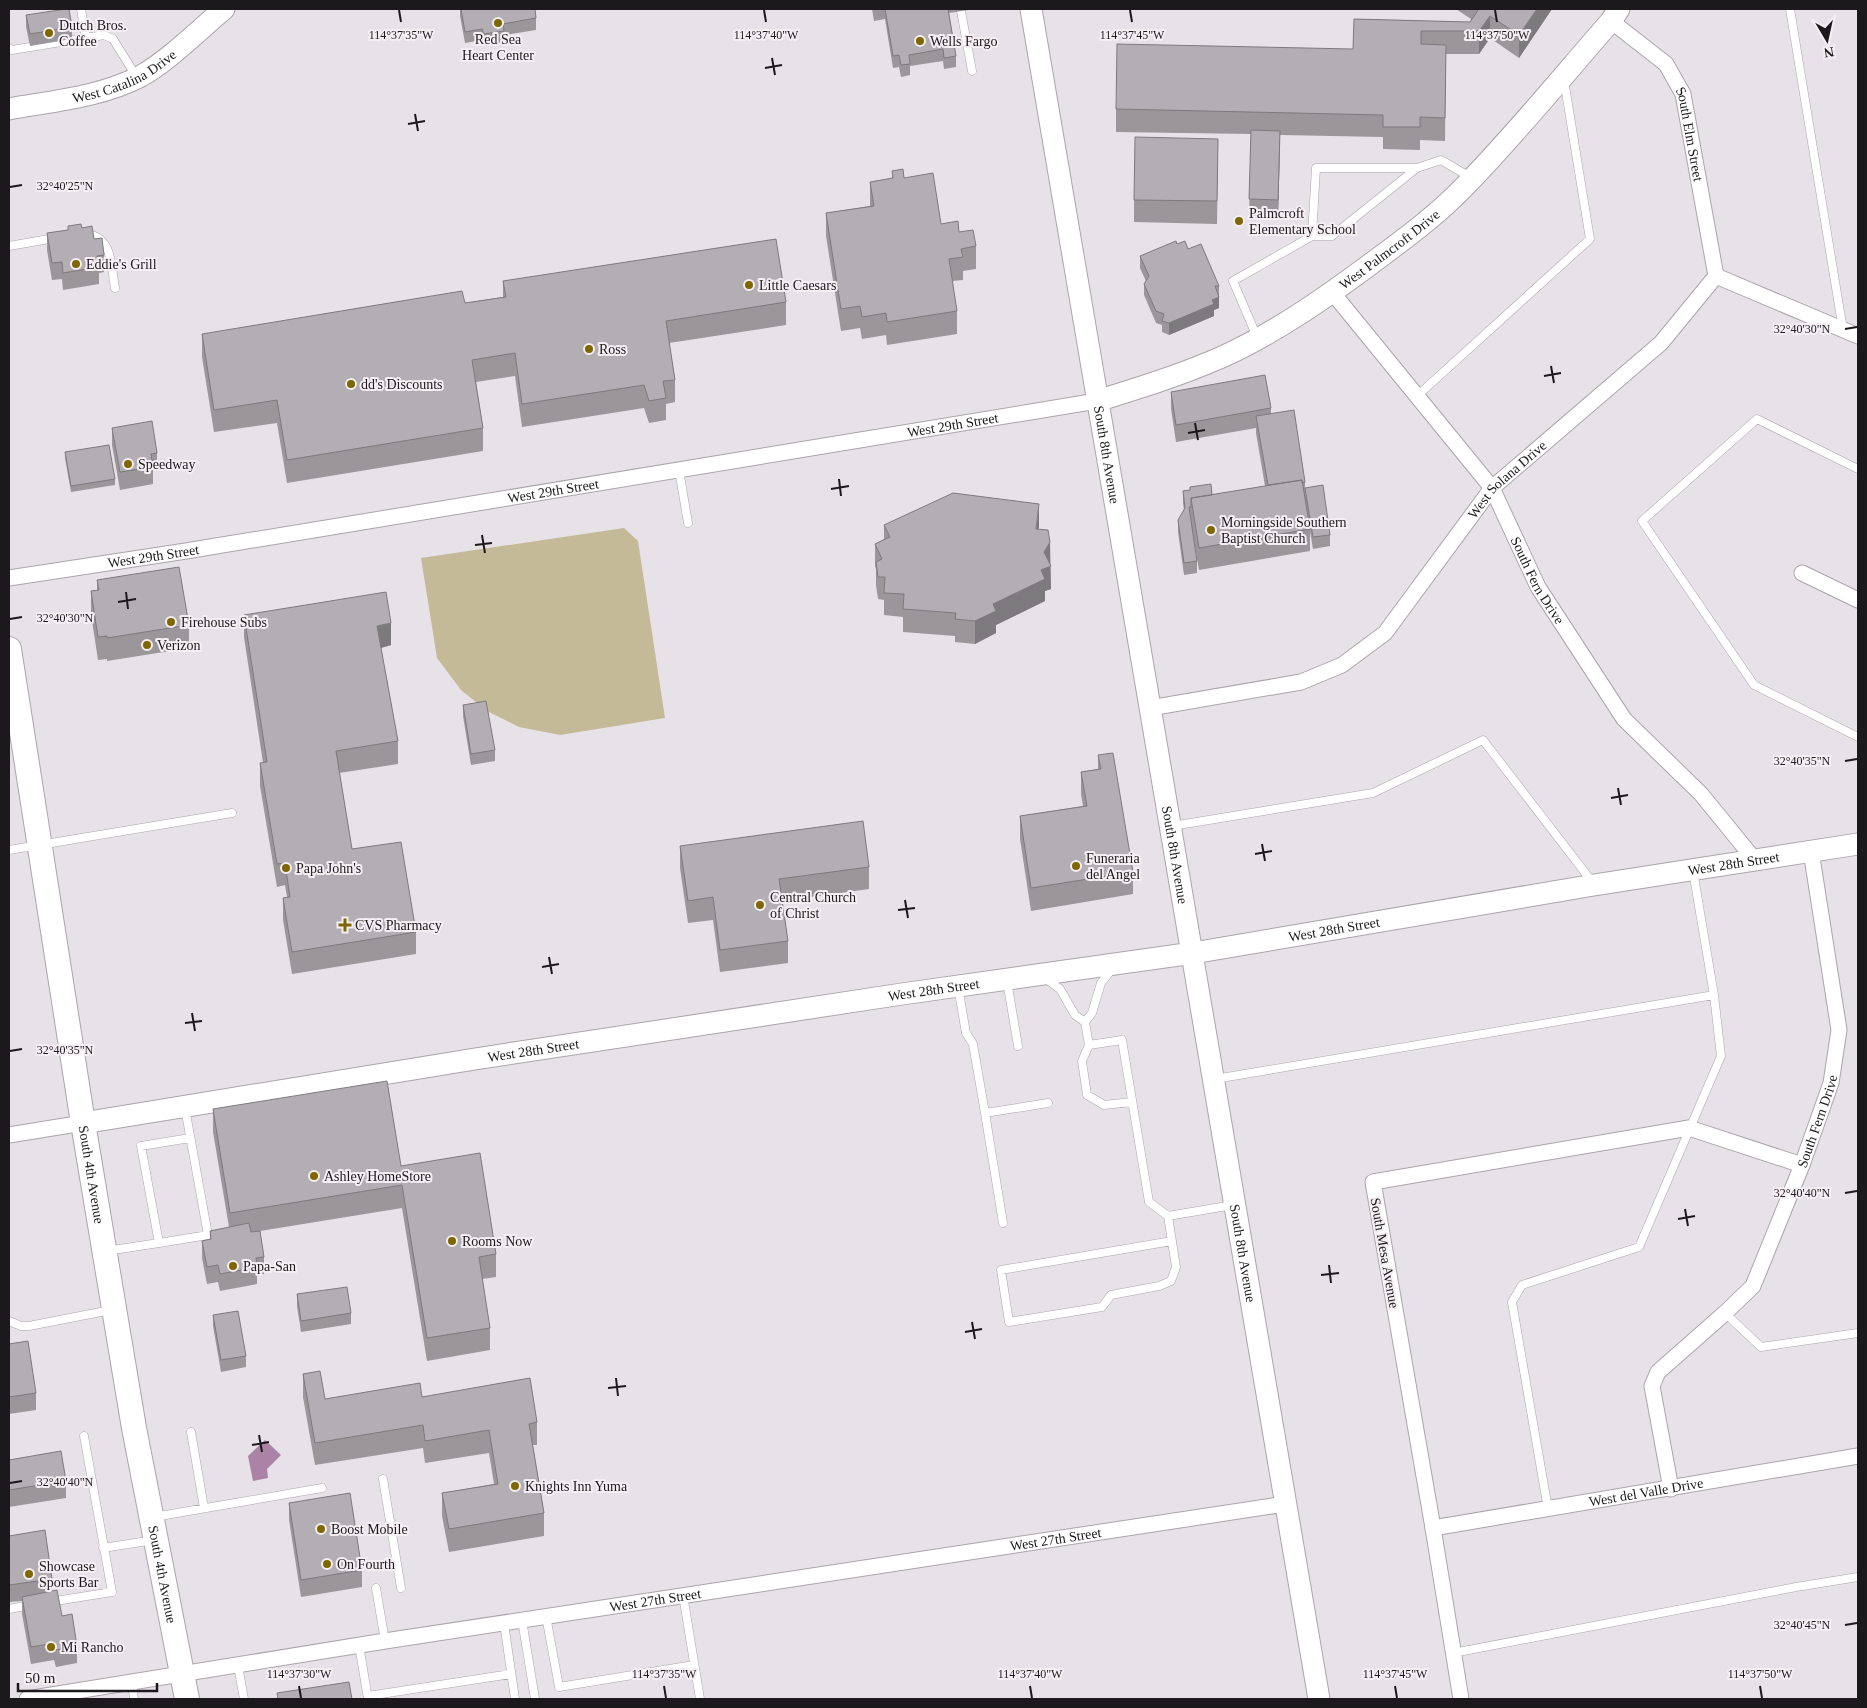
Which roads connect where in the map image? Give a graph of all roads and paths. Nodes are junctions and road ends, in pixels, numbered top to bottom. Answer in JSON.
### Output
{"nodes":[{"id":1,"x":81,"y":9,"type":"edge"},
{"id":2,"x":224,"y":9,"type":"edge"},
{"id":3,"x":1031,"y":9,"type":"edge"},
{"id":4,"x":1790,"y":9,"type":"edge"},
{"id":5,"x":961,"y":11,"type":"dead end"},
{"id":6,"x":1615,"y":15,"type":"edge"},
{"id":7,"x":86,"y":38,"type":"junction"},
{"id":8,"x":9,"y":48,"type":"edge"},
{"id":9,"x":972,"y":71,"type":"dead end"},
{"id":10,"x":1563,"y":75,"type":"junction"},
{"id":11,"x":137,"y":77,"type":"junction"},
{"id":12,"x":9,"y":109,"type":"edge"},
{"id":13,"x":1417,"y":168,"type":"junction"},
{"id":14,"x":1472,"y":178,"type":"junction"},
{"id":15,"x":73,"y":236,"type":"edge"},
{"id":16,"x":1312,"y":236,"type":"junction"},
{"id":17,"x":64,"y":237,"type":"edge"},
{"id":18,"x":9,"y":246,"type":"edge"},
{"id":19,"x":1716,"y":276,"type":"junction"},
{"id":20,"x":115,"y":288,"type":"dead end"},
{"id":21,"x":1332,"y":292,"type":"junction"},
{"id":22,"x":1843,"y":330,"type":"junction"},
{"id":23,"x":1858,"y":336,"type":"edge"},
{"id":24,"x":1258,"y":338,"type":"junction"},
{"id":25,"x":1417,"y":396,"type":"junction"},
{"id":26,"x":1097,"y":401,"type":"junction"},
{"id":27,"x":1858,"y":469,"type":"edge"},
{"id":28,"x":679,"y":470,"type":"junction"},
{"id":29,"x":1492,"y":488,"type":"junction"},
{"id":30,"x":688,"y":523,"type":"dead end"},
{"id":31,"x":1802,"y":573,"type":"dead end"},
{"id":32,"x":9,"y":578,"type":"edge"},
{"id":33,"x":1858,"y":600,"type":"edge"},
{"id":34,"x":9,"y":649,"type":"edge"},
{"id":35,"x":9,"y":653,"type":"edge"},
{"id":36,"x":1150,"y":708,"type":"junction"},
{"id":37,"x":1858,"y":737,"type":"edge"},
{"id":38,"x":232,"y":812,"type":"dead end"},
{"id":39,"x":1170,"y":826,"type":"junction"},
{"id":40,"x":1858,"y":844,"type":"edge"},
{"id":41,"x":38,"y":845,"type":"junction"},
{"id":42,"x":9,"y":850,"type":"edge"},
{"id":43,"x":1811,"y":851,"type":"junction"},
{"id":44,"x":1754,"y":859,"type":"junction"},
{"id":45,"x":1693,"y":869,"type":"junction"},
{"id":46,"x":1594,"y":885,"type":"junction"},
{"id":47,"x":1193,"y":953,"type":"junction"},
{"id":48,"x":1116,"y":964,"type":"junction"},
{"id":49,"x":1041,"y":975,"type":"junction"},
{"id":50,"x":1007,"y":980,"type":"junction"},
{"id":51,"x":958,"y":987,"type":"junction"},
{"id":52,"x":1714,"y":995,"type":"junction"},
{"id":53,"x":1085,"y":1022,"type":"junction"},
{"id":54,"x":1088,"y":1045,"type":"junction"},
{"id":55,"x":1018,"y":1046,"type":"dead end"},
{"id":56,"x":1214,"y":1080,"type":"junction"},
{"id":57,"x":1132,"y":1102,"type":"junction"},
{"id":58,"x":1048,"y":1103,"type":"dead end"},
{"id":59,"x":184,"y":1106,"type":"junction"},
{"id":60,"x":985,"y":1113,"type":"junction"},
{"id":61,"x":83,"y":1123,"type":"junction"},
{"id":62,"x":1689,"y":1128,"type":"junction"},
{"id":63,"x":9,"y":1135,"type":"edge"},
{"id":64,"x":190,"y":1138,"type":"junction"},
{"id":65,"x":1802,"y":1166,"type":"junction"},
{"id":66,"x":1235,"y":1204,"type":"junction"},
{"id":67,"x":1168,"y":1216,"type":"junction"},
{"id":68,"x":1002,"y":1223,"type":"dead end"},
{"id":69,"x":1172,"y":1241,"type":"junction"},
{"id":70,"x":158,"y":1243,"type":"junction"},
{"id":71,"x":105,"y":1251,"type":"junction"},
{"id":72,"x":115,"y":1309,"type":"junction"},
{"id":73,"x":1725,"y":1313,"type":"junction"},
{"id":74,"x":9,"y":1321,"type":"edge"},
{"id":75,"x":1858,"y":1333,"type":"edge"},
{"id":76,"x":191,"y":1432,"type":"dead end"},
{"id":77,"x":84,"y":1436,"type":"dead end"},
{"id":78,"x":1858,"y":1456,"type":"edge"},
{"id":79,"x":383,"y":1479,"type":"dead end"},
{"id":80,"x":322,"y":1488,"type":"dead end"},
{"id":81,"x":1671,"y":1489,"type":"junction"},
{"id":82,"x":1285,"y":1504,"type":"junction"},
{"id":83,"x":204,"y":1508,"type":"junction"},
{"id":84,"x":1548,"y":1509,"type":"junction"},
{"id":85,"x":1433,"y":1528,"type":"junction"},
{"id":86,"x":154,"y":1529,"type":"junction"},
{"id":87,"x":103,"y":1548,"type":"junction"},
{"id":88,"x":1858,"y":1577,"type":"edge"},
{"id":89,"x":376,"y":1588,"type":"dead end"},
{"id":90,"x":400,"y":1588,"type":"dead end"},
{"id":91,"x":683,"y":1595,"type":"junction"},
{"id":92,"x":9,"y":1609,"type":"edge"},
{"id":93,"x":546,"y":1616,"type":"junction"},
{"id":94,"x":522,"y":1620,"type":"junction"},
{"id":95,"x":504,"y":1623,"type":"junction"},
{"id":96,"x":385,"y":1641,"type":"junction"},
{"id":97,"x":359,"y":1645,"type":"junction"},
{"id":98,"x":1453,"y":1654,"type":"junction"},
{"id":99,"x":694,"y":1665,"type":"junction"},
{"id":100,"x":238,"y":1666,"type":"junction"},
{"id":101,"x":511,"y":1674,"type":"junction"},
{"id":102,"x":183,"y":1675,"type":"junction"},
{"id":103,"x":132,"y":1683,"type":"junction"},
{"id":104,"x":368,"y":1698,"type":"edge"},
{"id":105,"x":27,"y":1699,"type":"edge"},
{"id":106,"x":134,"y":1699,"type":"edge"},
{"id":107,"x":187,"y":1699,"type":"edge"},
{"id":108,"x":244,"y":1699,"type":"edge"},
{"id":109,"x":515,"y":1699,"type":"edge"},
{"id":110,"x":535,"y":1699,"type":"edge"},
{"id":111,"x":700,"y":1699,"type":"edge"},
{"id":112,"x":1319,"y":1699,"type":"edge"},
{"id":113,"x":1460,"y":1699,"type":"edge"}],
"edges":[{"from":1,"to":7,"type":"lane"},
{"from":2,"to":11,"type":"street","name":"West Catalina Drive"},
{"from":3,"to":26,"type":"street","name":"South 8th Avenue"},
{"from":4,"to":22,"type":"lane"},
{"from":5,"to":9,"type":"lane"},
{"from":6,"to":10,"type":"street","name":"West Palmcroft Drive"},
{"from":6,"to":19,"type":"street","name":"South Elm Street"},
{"from":7,"to":8,"type":"lane"},
{"from":7,"to":11,"type":"lane"},
{"from":10,"to":14,"type":"street","name":"West Palmcroft Drive"},
{"from":10,"to":25,"type":"lane"},
{"from":11,"to":12,"type":"street","name":"West Catalina Drive"},
{"from":13,"to":14,"type":"lane"},
{"from":13,"to":16,"type":"lane"},
{"from":13,"to":16,"type":"lane"},
{"from":14,"to":21,"type":"street","name":"West Palmcroft Drive"},
{"from":15,"to":20,"type":"lane"},
{"from":16,"to":24,"type":"lane"},
{"from":17,"to":18,"type":"lane"},
{"from":19,"to":22,"type":"street"},
{"from":19,"to":29,"type":"street","name":"West Solana Drive"},
{"from":21,"to":24,"type":"street","name":"West Palmcroft Drive"},
{"from":21,"to":25,"type":"street","name":"South Fern Drive"},
{"from":22,"to":23,"type":"street"},
{"from":24,"to":26,"type":"street","name":"West Palmcroft Drive"},
{"from":25,"to":29,"type":"street","name":"South Fern Drive"},
{"from":26,"to":28,"type":"street","name":"West 29th Street"},
{"from":26,"to":36,"type":"street","name":"South 8th Avenue"},
{"from":27,"to":37,"type":"lane"},
{"from":28,"to":30,"type":"lane"},
{"from":28,"to":32,"type":"street","name":"West 29th Street"},
{"from":29,"to":36,"type":"street","name":"West Solana Drive"},
{"from":29,"to":44,"type":"street","name":"South Fern Drive"},
{"from":31,"to":33,"type":"street"},
{"from":34,"to":35,"type":"main road","name":"South 4th Avenue"},
{"from":35,"to":41,"type":"main road","name":"South 4th Avenue"},
{"from":36,"to":39,"type":"street","name":"South 8th Avenue"},
{"from":38,"to":41,"type":"lane"},
{"from":39,"to":46,"type":"lane"},
{"from":39,"to":47,"type":"street","name":"South 8th Avenue"},
{"from":40,"to":43,"type":"street","name":"West 28th Street"},
{"from":41,"to":42,"type":"lane"},
{"from":41,"to":61,"type":"main road","name":"South 4th Avenue"},
{"from":43,"to":44,"type":"street","name":"West 28th Street"},
{"from":43,"to":65,"type":"street","name":"South Fern Drive"},
{"from":44,"to":45,"type":"street","name":"West 28th Street"},
{"from":45,"to":46,"type":"street","name":"West 28th Street"},
{"from":45,"to":52,"type":"lane"},
{"from":46,"to":47,"type":"street","name":"West 28th Street"},
{"from":47,"to":48,"type":"street","name":"West 28th Street"},
{"from":47,"to":56,"type":"street","name":"South 8th Avenue"},
{"from":48,"to":49,"type":"street","name":"West 28th Street"},
{"from":48,"to":53,"type":"lane"},
{"from":49,"to":50,"type":"street","name":"West 28th Street"},
{"from":49,"to":53,"type":"lane"},
{"from":50,"to":51,"type":"street","name":"West 28th Street"},
{"from":50,"to":55,"type":"lane"},
{"from":51,"to":59,"type":"street","name":"West 28th Street"},
{"from":51,"to":60,"type":"lane"},
{"from":52,"to":56,"type":"lane"},
{"from":52,"to":62,"type":"lane"},
{"from":53,"to":54,"type":"lane"},
{"from":54,"to":57,"type":"lane"},
{"from":54,"to":57,"type":"lane"},
{"from":56,"to":66,"type":"street","name":"South 8th Avenue"},
{"from":57,"to":67,"type":"lane"},
{"from":58,"to":60,"type":"lane"},
{"from":59,"to":61,"type":"street","name":"West 28th Street"},
{"from":59,"to":64,"type":"lane"},
{"from":60,"to":68,"type":"lane"},
{"from":61,"to":63,"type":"street","name":"West 28th Street"},
{"from":61,"to":71,"type":"main road","name":"South 4th Avenue"},
{"from":62,"to":65,"type":"street","name":"South Mesa Avenue"},
{"from":62,"to":84,"type":"lane"},
{"from":62,"to":85,"type":"street","name":"South Mesa Avenue"},
{"from":64,"to":70,"type":"lane"},
{"from":64,"to":70,"type":"lane"},
{"from":65,"to":73,"type":"street","name":"South Fern Drive"},
{"from":66,"to":67,"type":"lane"},
{"from":66,"to":82,"type":"street","name":"South 8th Avenue"},
{"from":67,"to":69,"type":"lane"},
{"from":69,"to":69,"type":"lane"},
{"from":70,"to":71,"type":"lane"},
{"from":71,"to":72,"type":"main road","name":"South 4th Avenue"},
{"from":72,"to":74,"type":"lane"},
{"from":72,"to":86,"type":"main road","name":"South 4th Avenue"},
{"from":73,"to":75,"type":"lane"},
{"from":73,"to":81,"type":"street","name":"South Fern Drive"},
{"from":76,"to":83,"type":"lane"},
{"from":77,"to":87,"type":"lane"},
{"from":78,"to":81,"type":"street","name":"West del Valle Drive"},
{"from":79,"to":90,"type":"lane"},
{"from":80,"to":83,"type":"lane"},
{"from":81,"to":84,"type":"street","name":"West del Valle Drive"},
{"from":82,"to":91,"type":"street","name":"West 27th Street"},
{"from":82,"to":112,"type":"street","name":"South 8th Avenue"},
{"from":83,"to":86,"type":"lane"},
{"from":84,"to":85,"type":"street","name":"West del Valle Drive"},
{"from":85,"to":98,"type":"street","name":"South Mesa Avenue"},
{"from":86,"to":87,"type":"lane"},
{"from":86,"to":102,"type":"main road","name":"South 4th Avenue"},
{"from":87,"to":92,"type":"lane"},
{"from":88,"to":98,"type":"lane"},
{"from":89,"to":96,"type":"lane"},
{"from":91,"to":93,"type":"street","name":"West 27th Street"},
{"from":91,"to":99,"type":"lane"},
{"from":93,"to":94,"type":"street","name":"West 27th Street"},
{"from":93,"to":99,"type":"lane"},
{"from":94,"to":95,"type":"street","name":"West 27th Street"},
{"from":94,"to":110,"type":"lane"},
{"from":95,"to":96,"type":"street","name":"West 27th Street"},
{"from":95,"to":101,"type":"lane"},
{"from":96,"to":97,"type":"street","name":"West 27th Street"},
{"from":97,"to":100,"type":"street","name":"West 27th Street"},
{"from":97,"to":104,"type":"lane"},
{"from":98,"to":113,"type":"street","name":"South Mesa Avenue"},
{"from":99,"to":111,"type":"lane"},
{"from":100,"to":102,"type":"street","name":"West 27th Street"},
{"from":100,"to":108,"type":"lane"},
{"from":101,"to":104,"type":"lane"},
{"from":101,"to":109,"type":"lane"},
{"from":102,"to":103,"type":"street","name":"West 27th Street"},
{"from":102,"to":107,"type":"main road","name":"South 4th Avenue"},
{"from":103,"to":105,"type":"street","name":"West 27th Street"},
{"from":103,"to":106,"type":"lane"}]}
